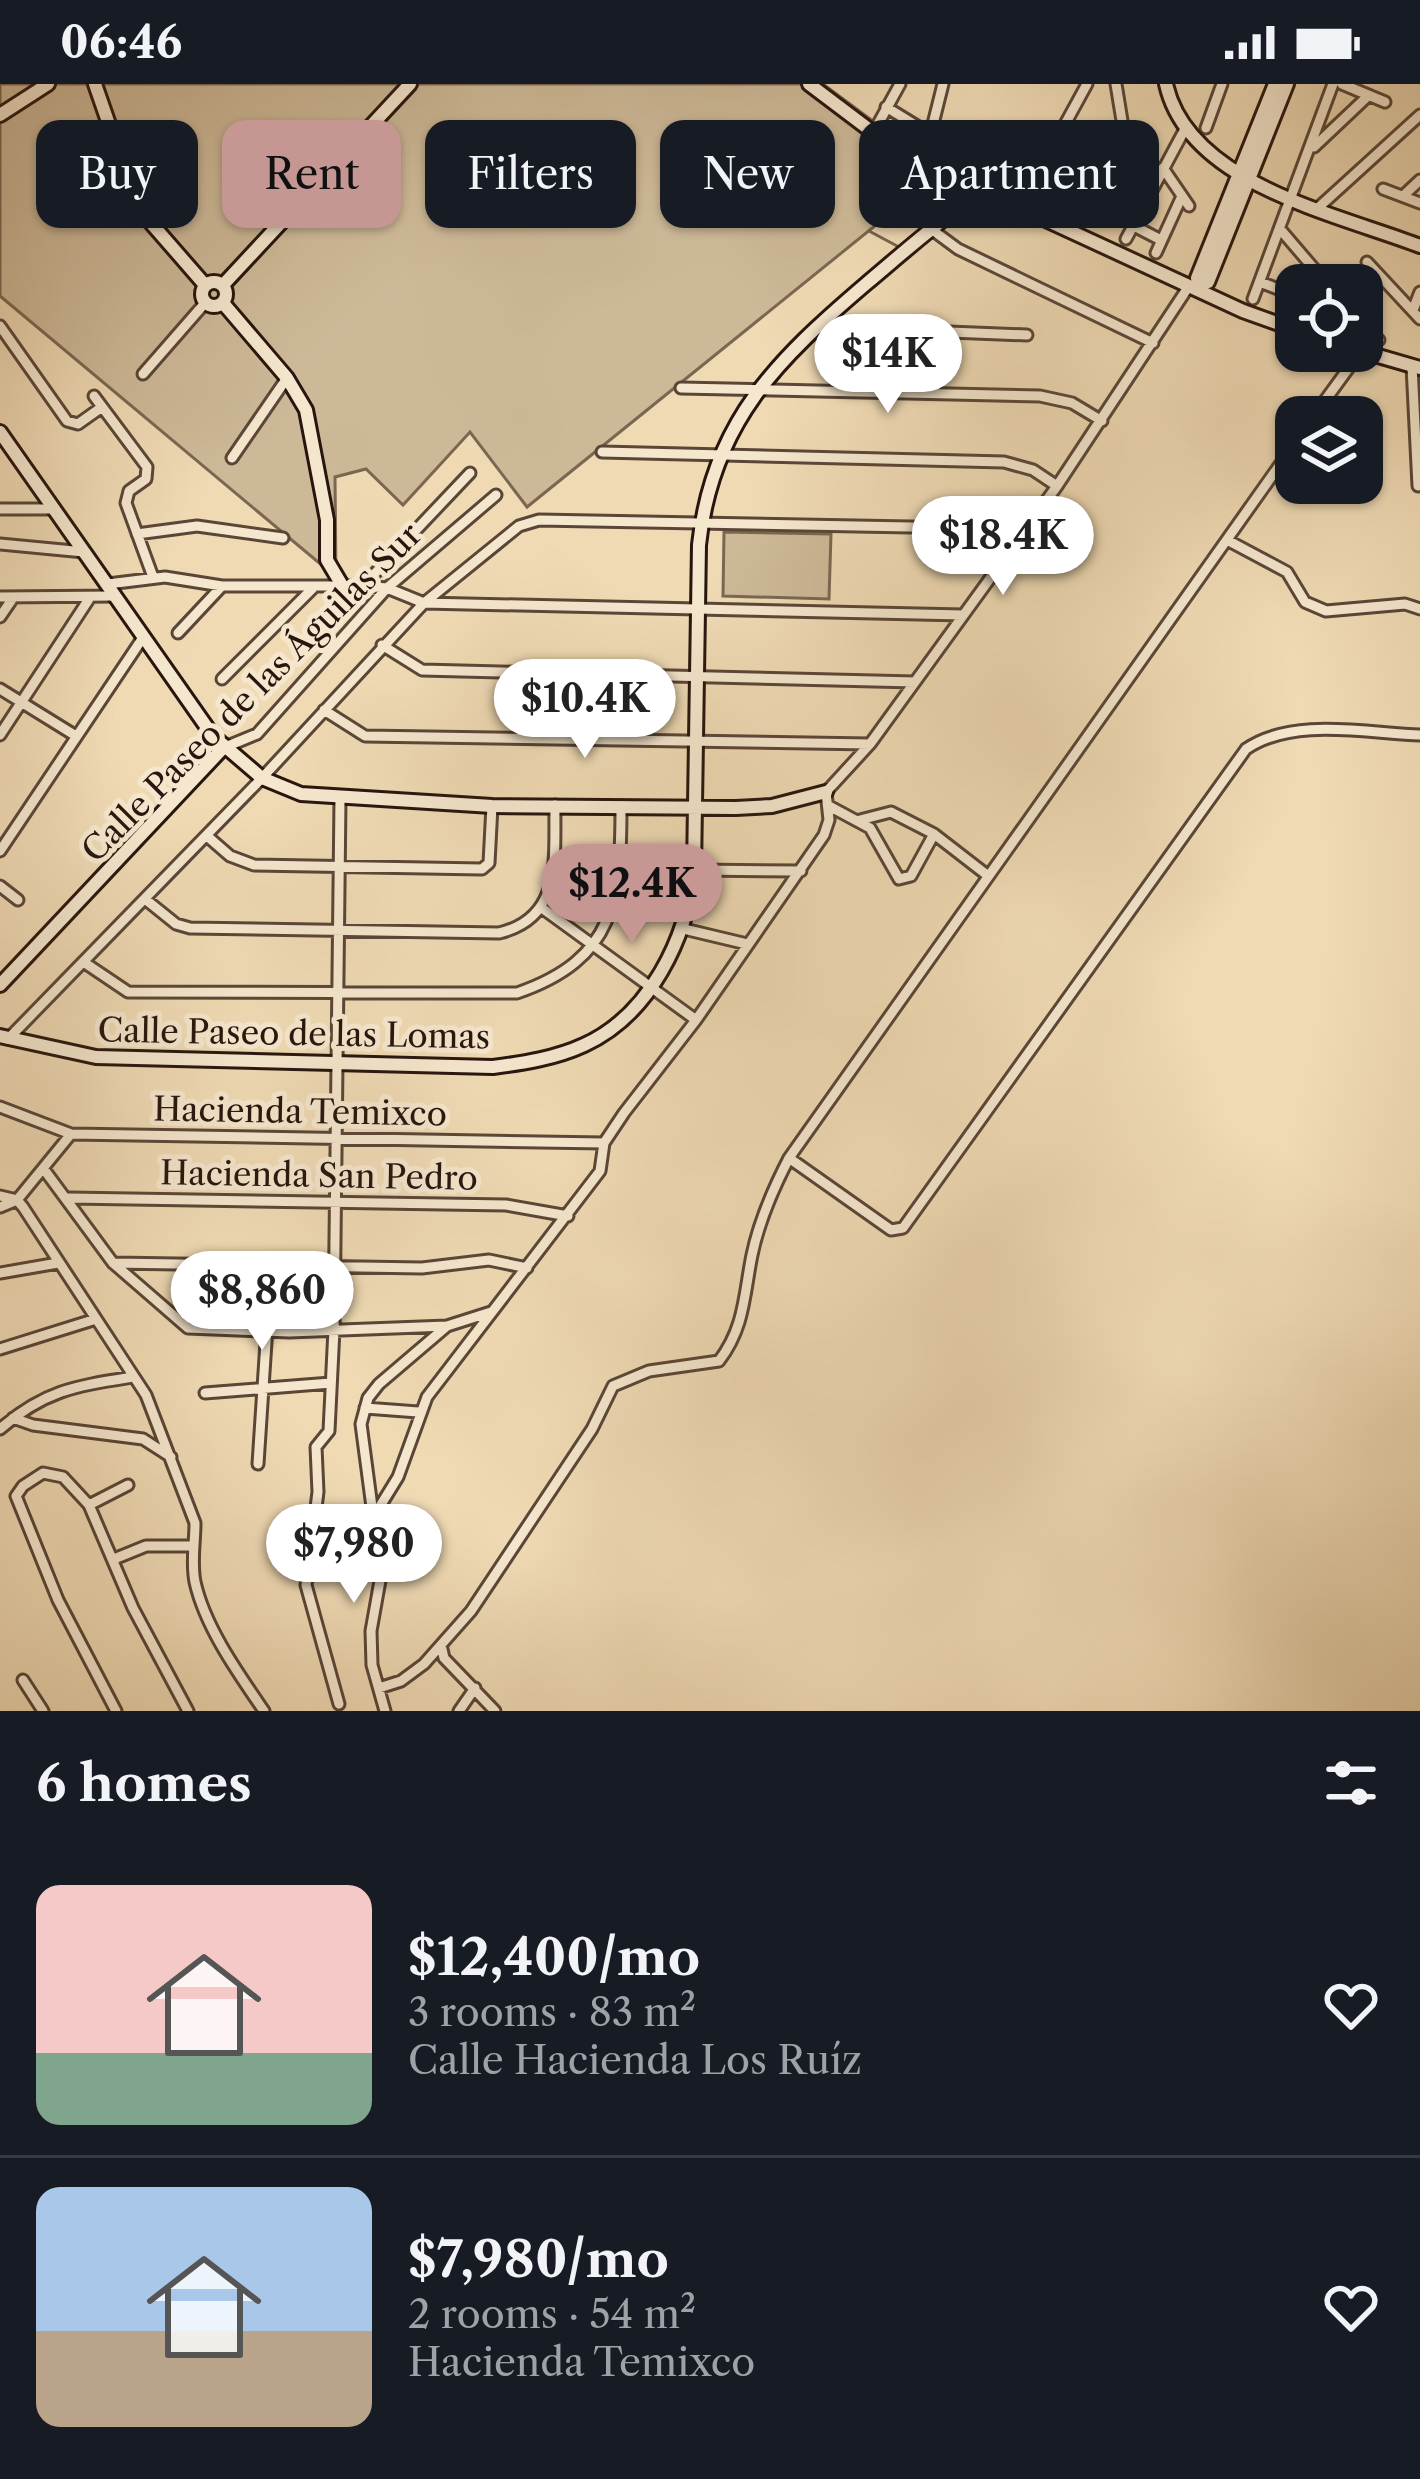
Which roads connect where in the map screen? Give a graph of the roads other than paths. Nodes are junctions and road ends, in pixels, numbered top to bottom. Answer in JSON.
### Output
{"nodes":[{"id":1,"x":48,"y":84,"type":"edge"},
{"id":2,"x":95,"y":84,"type":"edge"},
{"id":3,"x":410,"y":84,"type":"edge"},
{"id":4,"x":900,"y":84,"type":"edge"},
{"id":5,"x":943,"y":84,"type":"edge"},
{"id":6,"x":1087,"y":84,"type":"edge"},
{"id":7,"x":1116,"y":84,"type":"edge"},
{"id":8,"x":1166,"y":84,"type":"edge"},
{"id":9,"x":1222,"y":84,"type":"edge"},
{"id":10,"x":1275,"y":84,"type":"edge"},
{"id":11,"x":1287,"y":84,"type":"edge"},
{"id":12,"x":1333,"y":84,"type":"edge"},
{"id":13,"x":1342,"y":84,"type":"edge"},
{"id":14,"x":815,"y":86,"type":"edge"},
{"id":15,"x":1369,"y":95,"type":"junction"},
{"id":16,"x":1385,"y":102,"type":"dead end"},
{"id":17,"x":886,"y":107,"type":"junction"},
{"id":18,"x":0,"y":115,"type":"edge"},
{"id":19,"x":1420,"y":116,"type":"edge"},
{"id":20,"x":880,"y":120,"type":"edge"},
{"id":21,"x":906,"y":120,"type":"edge"},
{"id":22,"x":934,"y":120,"type":"edge"},
{"id":23,"x":1067,"y":120,"type":"edge"},
{"id":24,"x":1122,"y":120,"type":"edge"},
{"id":25,"x":859,"y":124,"type":"edge"},
{"id":26,"x":1186,"y":127,"type":"junction"},
{"id":27,"x":1206,"y":128,"type":"dead end"},
{"id":28,"x":1310,"y":151,"type":"junction"},
{"id":29,"x":1163,"y":168,"type":"junction"},
{"id":30,"x":1159,"y":176,"type":"edge"},
{"id":31,"x":1243,"y":178,"type":"junction"},
{"id":32,"x":1420,"y":180,"type":"edge"},
{"id":33,"x":1383,"y":189,"type":"dead end"},
{"id":34,"x":1403,"y":196,"type":"junction"},
{"id":35,"x":1292,"y":197,"type":"junction"},
{"id":36,"x":1420,"y":203,"type":"edge"},
{"id":37,"x":1319,"y":208,"type":"junction"},
{"id":38,"x":1224,"y":222,"type":"dead end"},
{"id":39,"x":1065,"y":228,"type":"edge"},
{"id":40,"x":1133,"y":228,"type":"edge"},
{"id":41,"x":1138,"y":228,"type":"edge"},
{"id":42,"x":931,"y":229,"type":"joint"},
{"id":43,"x":1280,"y":229,"type":"junction"},
{"id":44,"x":1126,"y":239,"type":"dead end"},
{"id":45,"x":1161,"y":240,"type":"junction"},
{"id":46,"x":1420,"y":246,"type":"edge"},
{"id":47,"x":1156,"y":253,"type":"dead end"},
{"id":48,"x":1367,"y":262,"type":"dead end"},
{"id":49,"x":1310,"y":264,"type":"edge"},
{"id":50,"x":1260,"y":283,"type":"junction"},
{"id":51,"x":205,"y":285,"type":"junction"},
{"id":52,"x":223,"y":285,"type":"junction"},
{"id":53,"x":1189,"y":286,"type":"junction"},
{"id":54,"x":1275,"y":288,"type":"edge"},
{"id":55,"x":1420,"y":292,"type":"edge"},
{"id":56,"x":1253,"y":299,"type":"dead end"},
{"id":57,"x":205,"y":303,"type":"junction"},
{"id":58,"x":223,"y":303,"type":"junction"},
{"id":59,"x":1416,"y":314,"type":"edge"},
{"id":60,"x":1275,"y":321,"type":"edge"},
{"id":61,"x":821,"y":322,"type":"junction"},
{"id":62,"x":0,"y":326,"type":"edge"},
{"id":63,"x":1027,"y":335,"type":"dead end"},
{"id":64,"x":1154,"y":343,"type":"junction"},
{"id":65,"x":1383,"y":357,"type":"edge"},
{"id":66,"x":1416,"y":367,"type":"edge"},
{"id":67,"x":142,"y":374,"type":"dead end"},
{"id":68,"x":286,"y":378,"type":"junction"},
{"id":69,"x":681,"y":388,"type":"dead end"},
{"id":70,"x":756,"y":392,"type":"junction"},
{"id":71,"x":94,"y":396,"type":"dead end"},
{"id":72,"x":102,"y":407,"type":"junction"},
{"id":73,"x":1102,"y":421,"type":"junction"},
{"id":74,"x":0,"y":431,"type":"edge"},
{"id":75,"x":602,"y":452,"type":"dead end"},
{"id":76,"x":720,"y":456,"type":"junction"},
{"id":77,"x":232,"y":458,"type":"dead end"},
{"id":78,"x":1275,"y":472,"type":"edge"},
{"id":79,"x":470,"y":473,"type":"dead end"},
{"id":80,"x":1057,"y":486,"type":"junction"},
{"id":81,"x":1418,"y":486,"type":"edge"},
{"id":82,"x":496,"y":495,"type":"dead end"},
{"id":83,"x":0,"y":509,"type":"edge"},
{"id":84,"x":55,"y":509,"type":"junction"},
{"id":85,"x":701,"y":522,"type":"junction"},
{"id":86,"x":1024,"y":530,"type":"junction"},
{"id":87,"x":137,"y":534,"type":"junction"},
{"id":88,"x":283,"y":538,"type":"dead end"},
{"id":89,"x":1227,"y":540,"type":"junction"},
{"id":90,"x":0,"y":544,"type":"edge"},
{"id":91,"x":85,"y":552,"type":"junction"},
{"id":92,"x":153,"y":577,"type":"junction"},
{"id":93,"x":222,"y":586,"type":"junction"},
{"id":94,"x":363,"y":586,"type":"junction"},
{"id":95,"x":343,"y":587,"type":"junction"},
{"id":96,"x":313,"y":588,"type":"junction"},
{"id":97,"x":387,"y":589,"type":"junction"},
{"id":98,"x":112,"y":590,"type":"junction"},
{"id":99,"x":0,"y":597,"type":"edge"},
{"id":100,"x":13,"y":598,"type":"junction"},
{"id":101,"x":89,"y":599,"type":"junction"},
{"id":102,"x":424,"y":603,"type":"junction"},
{"id":103,"x":695,"y":609,"type":"junction"},
{"id":104,"x":1420,"y":609,"type":"edge"},
{"id":105,"x":963,"y":615,"type":"junction"},
{"id":106,"x":0,"y":616,"type":"edge"},
{"id":107,"x":178,"y":633,"type":"dead end"},
{"id":108,"x":142,"y":640,"type":"junction"},
{"id":109,"x":382,"y":645,"type":"junction"},
{"id":110,"x":696,"y":675,"type":"junction"},
{"id":111,"x":222,"y":679,"type":"dead end"},
{"id":112,"x":915,"y":682,"type":"junction"},
{"id":113,"x":0,"y":689,"type":"edge"},
{"id":114,"x":21,"y":703,"type":"junction"},
{"id":115,"x":324,"y":710,"type":"junction"},
{"id":116,"x":0,"y":734,"type":"edge"},
{"id":117,"x":1420,"y":735,"type":"edge"},
{"id":118,"x":76,"y":736,"type":"junction"},
{"id":119,"x":695,"y":740,"type":"junction"},
{"id":120,"x":870,"y":744,"type":"junction"},
{"id":121,"x":223,"y":748,"type":"junction"},
{"id":122,"x":262,"y":778,"type":"junction"},
{"id":123,"x":827,"y":798,"type":"junction"},
{"id":124,"x":340,"y":799,"type":"junction"},
{"id":125,"x":555,"y":805,"type":"junction"},
{"id":126,"x":492,"y":806,"type":"junction"},
{"id":127,"x":621,"y":806,"type":"junction"},
{"id":128,"x":694,"y":806,"type":"junction"},
{"id":129,"x":860,"y":820,"type":"junction"},
{"id":130,"x":934,"y":833,"type":"junction"},
{"id":131,"x":207,"y":836,"type":"junction"},
{"id":132,"x":0,"y":851,"type":"edge"},
{"id":133,"x":340,"y":869,"type":"junction"},
{"id":134,"x":694,"y":870,"type":"junction"},
{"id":135,"x":800,"y":871,"type":"junction"},
{"id":136,"x":987,"y":875,"type":"junction"},
{"id":137,"x":0,"y":886,"type":"edge"},
{"id":138,"x":145,"y":899,"type":"junction"},
{"id":139,"x":18,"y":900,"type":"dead end"},
{"id":140,"x":542,"y":908,"type":"junction"},
{"id":141,"x":683,"y":929,"type":"junction"},
{"id":142,"x":340,"y":931,"type":"junction"},
{"id":143,"x":747,"y":944,"type":"junction"},
{"id":144,"x":594,"y":946,"type":"junction"},
{"id":145,"x":85,"y":963,"type":"junction"},
{"id":146,"x":0,"y":985,"type":"edge"},
{"id":147,"x":649,"y":988,"type":"junction"},
{"id":148,"x":339,"y":994,"type":"junction"},
{"id":149,"x":696,"y":1020,"type":"junction"},
{"id":150,"x":4,"y":1037,"type":"edge"},
{"id":151,"x":340,"y":1065,"type":"junction"},
{"id":152,"x":0,"y":1107,"type":"edge"},
{"id":153,"x":71,"y":1134,"type":"junction"},
{"id":154,"x":339,"y":1138,"type":"junction"},
{"id":155,"x":604,"y":1143,"type":"junction"},
{"id":156,"x":789,"y":1158,"type":"junction"},
{"id":157,"x":43,"y":1168,"type":"junction"},
{"id":158,"x":0,"y":1196,"type":"edge"},
{"id":159,"x":69,"y":1198,"type":"junction"},
{"id":160,"x":17,"y":1200,"type":"junction"},
{"id":161,"x":339,"y":1200,"type":"junction"},
{"id":162,"x":0,"y":1207,"type":"edge"},
{"id":163,"x":568,"y":1216,"type":"junction"},
{"id":164,"x":58,"y":1263,"type":"junction"},
{"id":165,"x":113,"y":1263,"type":"junction"},
{"id":166,"x":271,"y":1266,"type":"junction"},
{"id":167,"x":334,"y":1267,"type":"junction"},
{"id":168,"x":527,"y":1268,"type":"junction"},
{"id":169,"x":0,"y":1274,"type":"edge"},
{"id":170,"x":491,"y":1311,"type":"junction"},
{"id":171,"x":96,"y":1319,"type":"junction"},
{"id":172,"x":447,"y":1326,"type":"junction"},
{"id":173,"x":334,"y":1329,"type":"junction"},
{"id":174,"x":264,"y":1331,"type":"junction"},
{"id":175,"x":0,"y":1349,"type":"edge"},
{"id":176,"x":134,"y":1377,"type":"junction"},
{"id":177,"x":331,"y":1383,"type":"junction"},
{"id":178,"x":262,"y":1387,"type":"junction"},
{"id":179,"x":205,"y":1393,"type":"dead end"},
{"id":180,"x":365,"y":1408,"type":"junction"},
{"id":181,"x":418,"y":1412,"type":"junction"},
{"id":182,"x":13,"y":1418,"type":"junction"},
{"id":183,"x":0,"y":1429,"type":"edge"},
{"id":184,"x":172,"y":1457,"type":"junction"},
{"id":185,"x":258,"y":1464,"type":"dead end"},
{"id":186,"x":128,"y":1485,"type":"dead end"},
{"id":187,"x":89,"y":1505,"type":"junction"},
{"id":188,"x":374,"y":1516,"type":"junction"},
{"id":189,"x":192,"y":1546,"type":"junction"},
{"id":190,"x":114,"y":1559,"type":"junction"},
{"id":191,"x":441,"y":1645,"type":"junction"},
{"id":192,"x":23,"y":1680,"type":"dead end"},
{"id":193,"x":379,"y":1688,"type":"junction"},
{"id":194,"x":475,"y":1688,"type":"junction"},
{"id":195,"x":340,"y":1704,"type":"dead end"},
{"id":196,"x":44,"y":1711,"type":"edge"},
{"id":197,"x":116,"y":1711,"type":"edge"},
{"id":198,"x":188,"y":1711,"type":"edge"},
{"id":199,"x":264,"y":1711,"type":"edge"},
{"id":200,"x":385,"y":1711,"type":"edge"},
{"id":201,"x":459,"y":1711,"type":"edge"},
{"id":202,"x":495,"y":1711,"type":"edge"}],
"edges":[{"from":1,"to":18,"type":"street"},
{"from":2,"to":51,"type":"street"},
{"from":3,"to":52,"type":"street"},
{"from":4,"to":17,"type":"street"},
{"from":5,"to":22,"type":"street"},
{"from":6,"to":23,"type":"street"},
{"from":7,"to":24,"type":"street"},
{"from":8,"to":26,"type":"street"},
{"from":9,"to":27,"type":"street"},
{"from":10,"to":31,"type":"street"},
{"from":11,"to":31,"type":"street"},
{"from":12,"to":28,"type":"street"},
{"from":13,"to":15,"type":"street"},
{"from":14,"to":25,"type":"street"},
{"from":15,"to":16,"type":"street"},
{"from":15,"to":28,"type":"street"},
{"from":17,"to":20,"type":"street"},
{"from":17,"to":21,"type":"street"},
{"from":19,"to":37,"type":"street"},
{"from":26,"to":29,"type":"street"},
{"from":26,"to":31,"type":"street"},
{"from":28,"to":35,"type":"street"},
{"from":29,"to":30,"type":"street"},
{"from":29,"to":45,"type":"street"},
{"from":31,"to":35,"type":"street"},
{"from":31,"to":38,"type":"street"},
{"from":32,"to":34,"type":"street"},
{"from":33,"to":34,"type":"street"},
{"from":34,"to":36,"type":"street"},
{"from":35,"to":37,"type":"street"},
{"from":35,"to":43,"type":"street"},
{"from":37,"to":46,"type":"street"},
{"from":39,"to":53,"type":"street"},
{"from":40,"to":44,"type":"street"},
{"from":41,"to":45,"type":"street"},
{"from":42,"to":61,"type":"street","name":"Calle Paseo de las Lomas"},
{"from":42,"to":64,"type":"street"},
{"from":43,"to":49,"type":"street"},
{"from":43,"to":50,"type":"street"},
{"from":45,"to":47,"type":"street"},
{"from":48,"to":59,"type":"street"},
{"from":50,"to":54,"type":"street"},
{"from":50,"to":56,"type":"street"},
{"from":51,"to":52,"type":"street"},
{"from":51,"to":57,"type":"street"},
{"from":52,"to":58,"type":"street"},
{"from":53,"to":60,"type":"street"},
{"from":53,"to":64,"type":"street"},
{"from":55,"to":59,"type":"street"},
{"from":57,"to":58,"type":"street"},
{"from":57,"to":67,"type":"street"},
{"from":58,"to":68,"type":"street"},
{"from":61,"to":63,"type":"street"},
{"from":61,"to":70,"type":"street","name":"Calle Paseo de las Lomas"},
{"from":62,"to":72,"type":"street"},
{"from":64,"to":73,"type":"street"},
{"from":65,"to":66,"type":"street"},
{"from":66,"to":81,"type":"street"},
{"from":68,"to":77,"type":"street"},
{"from":68,"to":95,"type":"street"},
{"from":69,"to":70,"type":"street"},
{"from":70,"to":73,"type":"street"},
{"from":70,"to":76,"type":"street","name":"Calle Paseo de las Lomas"},
{"from":71,"to":72,"type":"street"},
{"from":72,"to":87,"type":"street"},
{"from":73,"to":80,"type":"street"},
{"from":74,"to":84,"type":"street"},
{"from":75,"to":76,"type":"street"},
{"from":76,"to":80,"type":"street"},
{"from":76,"to":85,"type":"street","name":"Calle Paseo de las Lomas"},
{"from":78,"to":89,"type":"street"},
{"from":79,"to":94,"type":"street"},
{"from":80,"to":86,"type":"street"},
{"from":82,"to":97,"type":"street","name":"Calle Paseo de las Águilas Sur"},
{"from":83,"to":84,"type":"street"},
{"from":84,"to":91,"type":"street"},
{"from":85,"to":86,"type":"street"},
{"from":85,"to":102,"type":"street"},
{"from":85,"to":103,"type":"street","name":"Calle Paseo de las Lomas"},
{"from":86,"to":105,"type":"street"},
{"from":87,"to":88,"type":"street"},
{"from":87,"to":92,"type":"street"},
{"from":89,"to":104,"type":"street"},
{"from":89,"to":136,"type":"street"},
{"from":90,"to":91,"type":"street"},
{"from":91,"to":98,"type":"street"},
{"from":92,"to":93,"type":"street"},
{"from":92,"to":98,"type":"street"},
{"from":93,"to":96,"type":"street"},
{"from":93,"to":107,"type":"street"},
{"from":94,"to":95,"type":"street"},
{"from":94,"to":97,"type":"street"},
{"from":95,"to":96,"type":"street"},
{"from":96,"to":111,"type":"street"},
{"from":97,"to":102,"type":"street"},
{"from":97,"to":121,"type":"street","name":"Calle Paseo de las Águilas Sur"},
{"from":98,"to":101,"type":"street"},
{"from":98,"to":108,"type":"street"},
{"from":99,"to":100,"type":"street"},
{"from":100,"to":101,"type":"street"},
{"from":100,"to":106,"type":"street"},
{"from":101,"to":114,"type":"street"},
{"from":102,"to":103,"type":"street"},
{"from":102,"to":109,"type":"street"},
{"from":103,"to":105,"type":"street"},
{"from":103,"to":110,"type":"street","name":"Calle Paseo de las Lomas"},
{"from":105,"to":112,"type":"street"},
{"from":108,"to":118,"type":"street"},
{"from":108,"to":121,"type":"street"},
{"from":109,"to":110,"type":"street"},
{"from":109,"to":115,"type":"street"},
{"from":110,"to":112,"type":"street"},
{"from":110,"to":119,"type":"street","name":"Calle Paseo de las Lomas"},
{"from":112,"to":120,"type":"street"},
{"from":113,"to":114,"type":"street"},
{"from":114,"to":116,"type":"street"},
{"from":114,"to":118,"type":"street"},
{"from":115,"to":119,"type":"street"},
{"from":115,"to":122,"type":"street"},
{"from":117,"to":156,"type":"street"},
{"from":118,"to":132,"type":"street"},
{"from":119,"to":120,"type":"street"},
{"from":119,"to":128,"type":"street","name":"Calle Paseo de las Lomas"},
{"from":120,"to":123,"type":"street"},
{"from":121,"to":122,"type":"street"},
{"from":121,"to":146,"type":"street","name":"Calle Paseo de las Águilas Sur"},
{"from":122,"to":124,"type":"street"},
{"from":122,"to":131,"type":"street"},
{"from":123,"to":128,"type":"street"},
{"from":123,"to":129,"type":"street"},
{"from":123,"to":135,"type":"street"},
{"from":124,"to":126,"type":"street"},
{"from":124,"to":133,"type":"street"},
{"from":125,"to":126,"type":"street"},
{"from":125,"to":127,"type":"street"},
{"from":125,"to":140,"type":"street"},
{"from":126,"to":133,"type":"street"},
{"from":127,"to":128,"type":"street"},
{"from":127,"to":144,"type":"street"},
{"from":128,"to":134,"type":"street","name":"Calle Paseo de las Lomas"},
{"from":129,"to":130,"type":"street"},
{"from":129,"to":130,"type":"street"},
{"from":130,"to":136,"type":"street"},
{"from":131,"to":133,"type":"street"},
{"from":131,"to":138,"type":"street"},
{"from":133,"to":142,"type":"street"},
{"from":134,"to":135,"type":"street"},
{"from":134,"to":141,"type":"street","name":"Calle Paseo de las Lomas"},
{"from":135,"to":143,"type":"street"},
{"from":136,"to":156,"type":"street"},
{"from":137,"to":139,"type":"street"},
{"from":138,"to":142,"type":"street"},
{"from":138,"to":145,"type":"street"},
{"from":140,"to":142,"type":"street"},
{"from":140,"to":144,"type":"street"},
{"from":141,"to":143,"type":"street"},
{"from":141,"to":147,"type":"street","name":"Calle Paseo de las Lomas"},
{"from":142,"to":148,"type":"street"},
{"from":143,"to":149,"type":"street"},
{"from":144,"to":147,"type":"street"},
{"from":144,"to":148,"type":"street"},
{"from":145,"to":148,"type":"street"},
{"from":145,"to":150,"type":"street"},
{"from":147,"to":149,"type":"street"},
{"from":147,"to":151,"type":"street","name":"Calle Paseo de las Lomas"},
{"from":148,"to":151,"type":"street"},
{"from":149,"to":155,"type":"street"},
{"from":150,"to":151,"type":"street","name":"Calle Paseo de las Lomas"},
{"from":151,"to":154,"type":"street"},
{"from":152,"to":153,"type":"street","name":"Hacienda Temixco"},
{"from":153,"to":154,"type":"street","name":"Hacienda Temixco"},
{"from":153,"to":157,"type":"street"},
{"from":154,"to":155,"type":"street","name":"Hacienda Temixco"},
{"from":154,"to":161,"type":"street"},
{"from":155,"to":163,"type":"street"},
{"from":156,"to":191,"type":"street"},
{"from":157,"to":159,"type":"street"},
{"from":157,"to":160,"type":"street"},
{"from":158,"to":160,"type":"street"},
{"from":159,"to":161,"type":"street","name":"Hacienda San Pedro"},
{"from":159,"to":165,"type":"street"},
{"from":160,"to":162,"type":"street"},
{"from":160,"to":164,"type":"street"},
{"from":161,"to":163,"type":"street","name":"Hacienda San Pedro"},
{"from":161,"to":167,"type":"street"},
{"from":163,"to":168,"type":"street"},
{"from":164,"to":169,"type":"street"},
{"from":164,"to":171,"type":"street"},
{"from":165,"to":166,"type":"street"},
{"from":165,"to":174,"type":"street"},
{"from":166,"to":167,"type":"street"},
{"from":166,"to":174,"type":"street"},
{"from":167,"to":168,"type":"street"},
{"from":167,"to":173,"type":"street"},
{"from":168,"to":170,"type":"street"},
{"from":170,"to":172,"type":"street"},
{"from":170,"to":181,"type":"street"},
{"from":171,"to":175,"type":"street"},
{"from":171,"to":176,"type":"street"},
{"from":172,"to":173,"type":"street"},
{"from":172,"to":180,"type":"street"},
{"from":173,"to":174,"type":"street"},
{"from":173,"to":177,"type":"street"},
{"from":174,"to":178,"type":"street"},
{"from":176,"to":182,"type":"street"},
{"from":176,"to":184,"type":"street"},
{"from":177,"to":178,"type":"street"},
{"from":177,"to":195,"type":"street"},
{"from":178,"to":179,"type":"street"},
{"from":178,"to":185,"type":"street"},
{"from":180,"to":181,"type":"street"},
{"from":180,"to":188,"type":"street"},
{"from":181,"to":188,"type":"street"},
{"from":182,"to":183,"type":"street"},
{"from":182,"to":184,"type":"street"},
{"from":184,"to":189,"type":"street"},
{"from":186,"to":187,"type":"street"},
{"from":187,"to":190,"type":"street"},
{"from":187,"to":197,"type":"street"},
{"from":188,"to":193,"type":"street"},
{"from":189,"to":190,"type":"street"},
{"from":189,"to":199,"type":"street"},
{"from":190,"to":198,"type":"street"},
{"from":191,"to":193,"type":"street"},
{"from":191,"to":194,"type":"street"},
{"from":192,"to":196,"type":"street"},
{"from":193,"to":200,"type":"street"},
{"from":194,"to":201,"type":"street"},
{"from":194,"to":202,"type":"street"}]}
